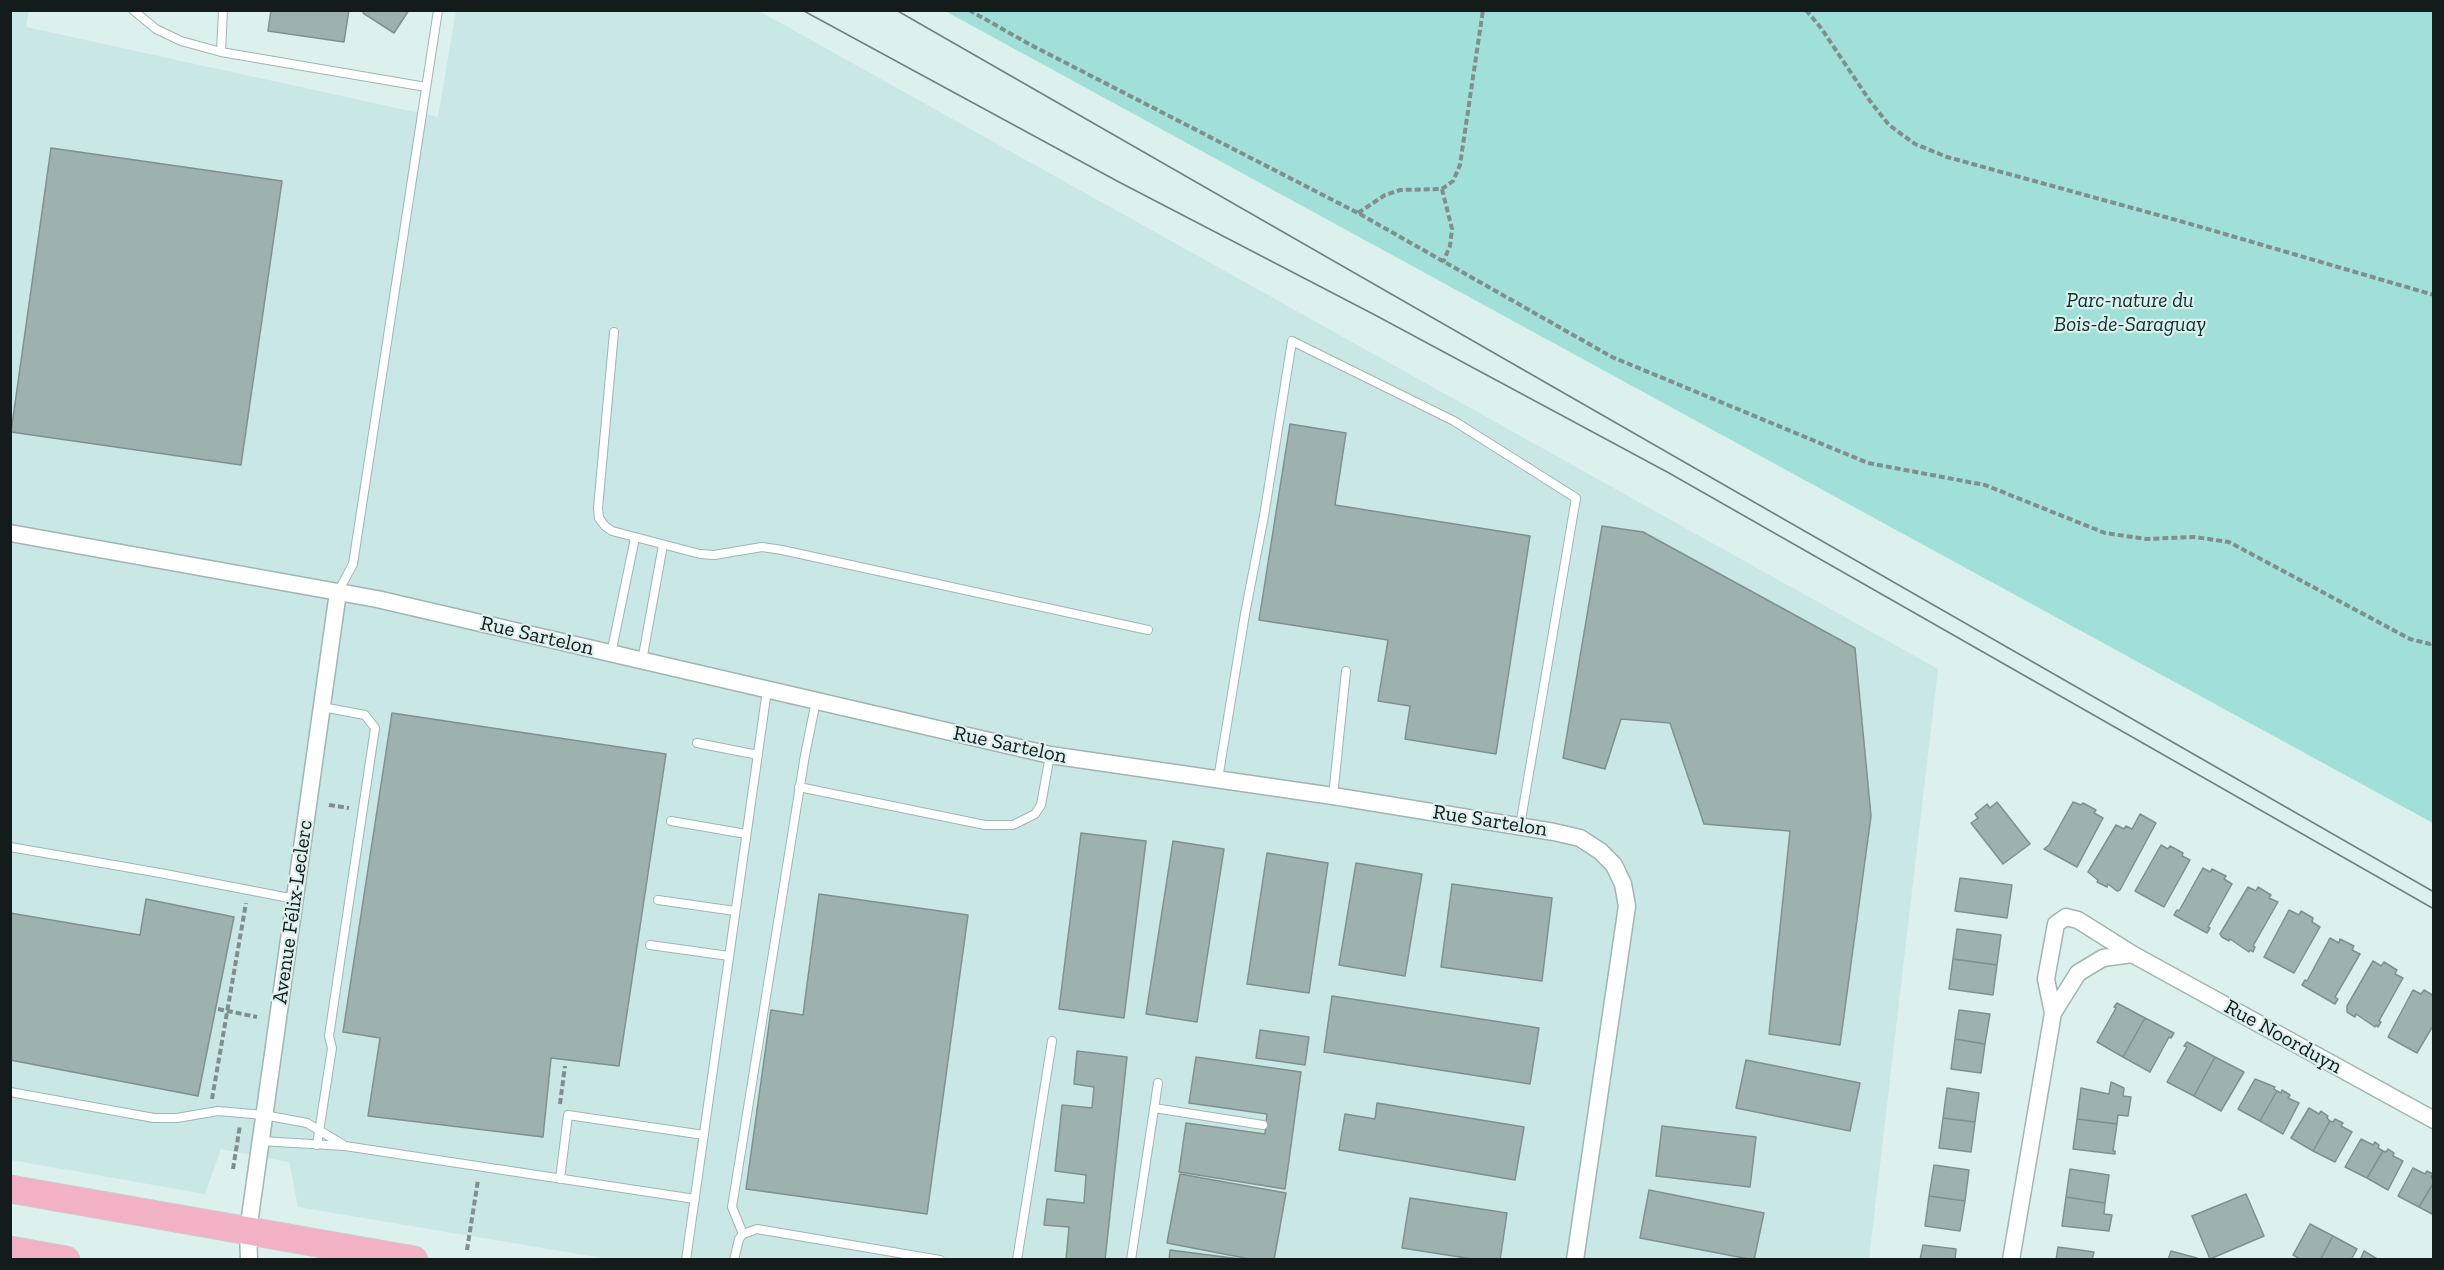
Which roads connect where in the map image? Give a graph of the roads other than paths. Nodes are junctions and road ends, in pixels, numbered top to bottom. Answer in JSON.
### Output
{"nodes":[{"id":1,"x":133,"y":10,"type":"edge"},
{"id":2,"x":223,"y":10,"type":"edge"},
{"id":3,"x":438,"y":10,"type":"edge"},
{"id":4,"x":221,"y":52,"type":"junction"},
{"id":5,"x":426,"y":87,"type":"junction"},
{"id":6,"x":614,"y":332,"type":"dead end"},
{"id":7,"x":10,"y":533,"type":"edge"},
{"id":8,"x":635,"y":538,"type":"junction"},
{"id":9,"x":663,"y":544,"type":"junction"},
{"id":10,"x":338,"y":592,"type":"junction"},
{"id":11,"x":1148,"y":630,"type":"dead end"},
{"id":12,"x":611,"y":654,"type":"junction"},
{"id":13,"x":641,"y":661,"type":"junction"},
{"id":14,"x":1346,"y":671,"type":"dead end"},
{"id":15,"x":767,"y":690,"type":"junction"},
{"id":16,"x":816,"y":701,"type":"junction"},
{"id":17,"x":322,"y":707,"type":"junction"},
{"id":18,"x":697,"y":743,"type":"dead end"},
{"id":19,"x":758,"y":755,"type":"junction"},
{"id":20,"x":1050,"y":755,"type":"junction"},
{"id":21,"x":1218,"y":779,"type":"junction"},
{"id":22,"x":799,"y":787,"type":"junction"},
{"id":23,"x":1333,"y":796,"type":"junction"},
{"id":24,"x":670,"y":821,"type":"dead end"},
{"id":25,"x":1520,"y":826,"type":"junction"},
{"id":26,"x":746,"y":834,"type":"junction"},
{"id":27,"x":10,"y":847,"type":"edge"},
{"id":28,"x":295,"y":900,"type":"junction"},
{"id":29,"x":658,"y":900,"type":"dead end"},
{"id":30,"x":735,"y":911,"type":"junction"},
{"id":31,"x":650,"y":945,"type":"dead end"},
{"id":32,"x":2132,"y":954,"type":"junction"},
{"id":33,"x":729,"y":956,"type":"junction"},
{"id":34,"x":2054,"y":1013,"type":"junction"},
{"id":35,"x":1052,"y":1041,"type":"dead end"},
{"id":36,"x":1158,"y":1083,"type":"dead end"},
{"id":37,"x":10,"y":1092,"type":"edge"},
{"id":38,"x":1154,"y":1108,"type":"junction"},
{"id":39,"x":264,"y":1115,"type":"junction"},
{"id":40,"x":2433,"y":1120,"type":"edge"},
{"id":41,"x":1263,"y":1125,"type":"dead end"},
{"id":42,"x":319,"y":1131,"type":"junction"},
{"id":43,"x":704,"y":1135,"type":"junction"},
{"id":44,"x":260,"y":1141,"type":"junction"},
{"id":45,"x":317,"y":1145,"type":"junction"},
{"id":46,"x":345,"y":1146,"type":"junction"},
{"id":47,"x":560,"y":1179,"type":"junction"},
{"id":48,"x":10,"y":1189,"type":"edge"},
{"id":49,"x":695,"y":1199,"type":"junction"},
{"id":50,"x":248,"y":1231,"type":"junction"},
{"id":51,"x":743,"y":1234,"type":"junction"},
{"id":52,"x":10,"y":1250,"type":"edge"},
{"id":53,"x":66,"y":1260,"type":"edge"},
{"id":54,"x":238,"y":1260,"type":"edge"},
{"id":55,"x":249,"y":1260,"type":"edge"},
{"id":56,"x":414,"y":1260,"type":"edge"},
{"id":57,"x":686,"y":1260,"type":"edge"},
{"id":58,"x":734,"y":1260,"type":"edge"},
{"id":59,"x":940,"y":1260,"type":"edge"},
{"id":60,"x":1017,"y":1260,"type":"edge"},
{"id":61,"x":1131,"y":1260,"type":"edge"},
{"id":62,"x":1575,"y":1260,"type":"edge"},
{"id":63,"x":2011,"y":1260,"type":"edge"}],
"edges":[{"from":1,"to":4,"type":"lane"},
{"from":2,"to":4,"type":"lane"},
{"from":3,"to":5,"type":"lane"},
{"from":4,"to":5,"type":"lane"},
{"from":5,"to":10,"type":"lane"},
{"from":6,"to":8,"type":"lane"},
{"from":7,"to":10,"type":"street","name":"Rue Sartelon"},
{"from":8,"to":9,"type":"lane"},
{"from":8,"to":12,"type":"lane"},
{"from":9,"to":11,"type":"lane"},
{"from":9,"to":13,"type":"lane"},
{"from":10,"to":12,"type":"street","name":"Rue Sartelon"},
{"from":10,"to":17,"type":"street","name":"Avenue Félix-Leclerc"},
{"from":12,"to":13,"type":"street","name":"Rue Sartelon"},
{"from":13,"to":15,"type":"street","name":"Rue Sartelon"},
{"from":14,"to":23,"type":"lane"},
{"from":15,"to":16,"type":"street","name":"Rue Sartelon"},
{"from":15,"to":19,"type":"lane"},
{"from":16,"to":20,"type":"street","name":"Rue Sartelon"},
{"from":16,"to":22,"type":"lane"},
{"from":17,"to":28,"type":"street","name":"Avenue Félix-Leclerc"},
{"from":17,"to":42,"type":"lane"},
{"from":18,"to":19,"type":"lane"},
{"from":19,"to":26,"type":"lane"},
{"from":20,"to":21,"type":"street","name":"Rue Sartelon"},
{"from":20,"to":22,"type":"lane"},
{"from":21,"to":23,"type":"street","name":"Rue Sartelon"},
{"from":21,"to":25,"type":"lane"},
{"from":22,"to":51,"type":"lane"},
{"from":23,"to":25,"type":"street","name":"Rue Sartelon"},
{"from":24,"to":26,"type":"lane"},
{"from":25,"to":62,"type":"street","name":"Rue Sartelon"},
{"from":26,"to":30,"type":"lane"},
{"from":27,"to":28,"type":"lane"},
{"from":28,"to":39,"type":"street","name":"Avenue Félix-Leclerc"},
{"from":29,"to":30,"type":"lane"},
{"from":30,"to":33,"type":"lane"},
{"from":31,"to":33,"type":"lane"},
{"from":32,"to":34,"type":"street","name":"Rue Noorduyn"},
{"from":32,"to":34,"type":"street","name":"Rue Noorduyn"},
{"from":32,"to":40,"type":"street","name":"Rue Noorduyn"},
{"from":33,"to":43,"type":"lane"},
{"from":34,"to":63,"type":"street","name":"Rue Noorduyn"},
{"from":35,"to":60,"type":"lane"},
{"from":36,"to":38,"type":"lane"},
{"from":37,"to":39,"type":"lane"},
{"from":38,"to":41,"type":"lane"},
{"from":38,"to":61,"type":"lane"},
{"from":39,"to":42,"type":"lane"},
{"from":39,"to":44,"type":"street","name":"Avenue Félix-Leclerc"},
{"from":42,"to":45,"type":"lane"},
{"from":42,"to":46,"type":"lane"},
{"from":43,"to":47,"type":"lane"},
{"from":43,"to":49,"type":"lane"},
{"from":44,"to":45,"type":"lane"},
{"from":44,"to":50,"type":"street","name":"Avenue Félix-Leclerc"},
{"from":45,"to":46,"type":"lane"},
{"from":46,"to":47,"type":"lane"},
{"from":47,"to":49,"type":"lane"},
{"from":48,"to":50,"type":"main road"},
{"from":49,"to":57,"type":"lane"},
{"from":50,"to":54,"type":"street","name":"Avenue Félix-Leclerc"},
{"from":50,"to":55,"type":"street","name":"Avenue Félix-Leclerc"},
{"from":50,"to":56,"type":"main road"},
{"from":51,"to":58,"type":"lane"},
{"from":51,"to":59,"type":"lane"},
{"from":52,"to":53,"type":"main road"}]}
